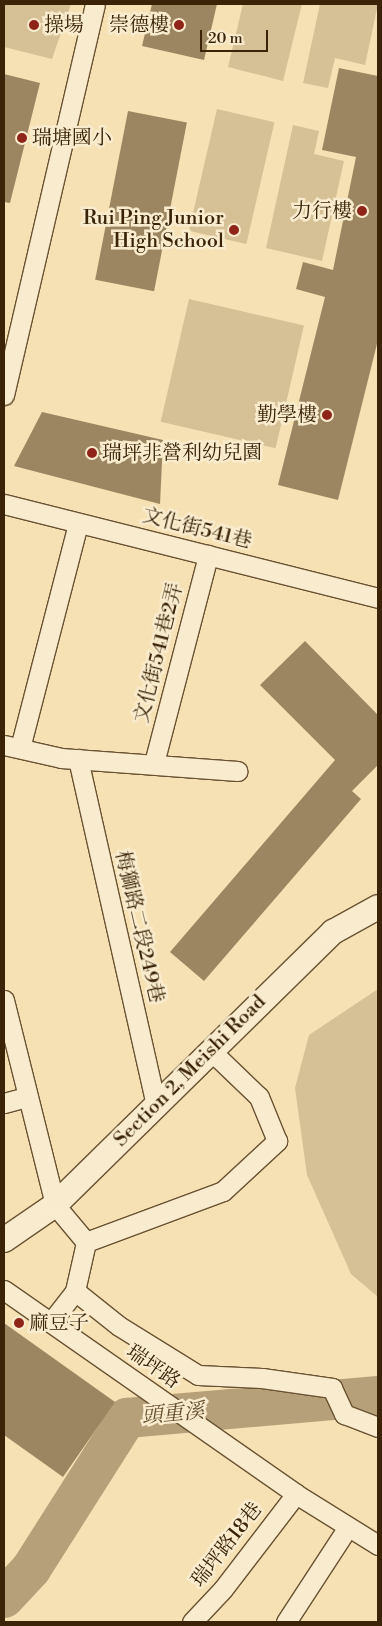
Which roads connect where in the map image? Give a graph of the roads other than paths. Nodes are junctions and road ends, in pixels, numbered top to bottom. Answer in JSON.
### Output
{"nodes":[{"id":1,"x":95,"y":4,"type":"edge"},
{"id":2,"x":4,"y":395,"type":"edge"},
{"id":3,"x":4,"y":504,"type":"edge"},
{"id":4,"x":78,"y":523,"type":"junction"},
{"id":5,"x":208,"y":555,"type":"junction"},
{"id":6,"x":378,"y":598,"type":"edge"},
{"id":7,"x":12,"y":747,"type":"edge"},
{"id":8,"x":78,"y":759,"type":"junction"},
{"id":9,"x":154,"y":763,"type":"junction"},
{"id":10,"x":238,"y":771,"type":"dead end"},
{"id":11,"x":378,"y":907,"type":"edge"},
{"id":12,"x":4,"y":1000,"type":"edge"},
{"id":13,"x":210,"y":1050,"type":"junction"},
{"id":14,"x":27,"y":1097,"type":"junction"},
{"id":15,"x":4,"y":1103,"type":"edge"},
{"id":16,"x":156,"y":1104,"type":"junction"},
{"id":17,"x":55,"y":1205,"type":"junction"},
{"id":18,"x":4,"y":1240,"type":"edge"},
{"id":19,"x":86,"y":1242,"type":"junction"},
{"id":20,"x":4,"y":1290,"type":"edge"},
{"id":21,"x":75,"y":1291,"type":"junction"},
{"id":22,"x":51,"y":1322,"type":"junction"},
{"id":23,"x":378,"y":1427,"type":"edge"},
{"id":24,"x":296,"y":1494,"type":"junction"},
{"id":25,"x":348,"y":1527,"type":"junction"},
{"id":26,"x":378,"y":1545,"type":"edge"},
{"id":27,"x":192,"y":1622,"type":"edge"},
{"id":28,"x":286,"y":1622,"type":"edge"}],
"edges":[{"from":1,"to":2,"type":"street"},
{"from":3,"to":4,"type":"street","name":"文化街541巷"},
{"from":4,"to":5,"type":"street","name":"文化街541巷"},
{"from":4,"to":7,"type":"street"},
{"from":5,"to":6,"type":"street","name":"文化街541巷"},
{"from":5,"to":9,"type":"street","name":"文化街541巷2弄"},
{"from":7,"to":8,"type":"street"},
{"from":8,"to":9,"type":"street"},
{"from":8,"to":16,"type":"street","name":"梅獅路二段249巷"},
{"from":9,"to":10,"type":"street"},
{"from":11,"to":13,"type":"street","name":"Section 2, Meishi Road"},
{"from":12,"to":14,"type":"street"},
{"from":13,"to":16,"type":"street","name":"Section 2, Meishi Road"},
{"from":13,"to":19,"type":"street"},
{"from":14,"to":15,"type":"street"},
{"from":14,"to":17,"type":"street"},
{"from":16,"to":17,"type":"street","name":"Section 2, Meishi Road"},
{"from":17,"to":18,"type":"street","name":"Section 2, Meishi Road"},
{"from":17,"to":19,"type":"street"},
{"from":19,"to":21,"type":"street"},
{"from":20,"to":22,"type":"street","name":"瑞坪路"},
{"from":21,"to":22,"type":"street"},
{"from":21,"to":23,"type":"street"},
{"from":22,"to":24,"type":"street","name":"瑞坪路"},
{"from":24,"to":25,"type":"street","name":"瑞坪路"},
{"from":24,"to":27,"type":"street","name":"瑞坪路18巷"},
{"from":25,"to":26,"type":"street","name":"瑞坪路"},
{"from":25,"to":28,"type":"street"}]}
